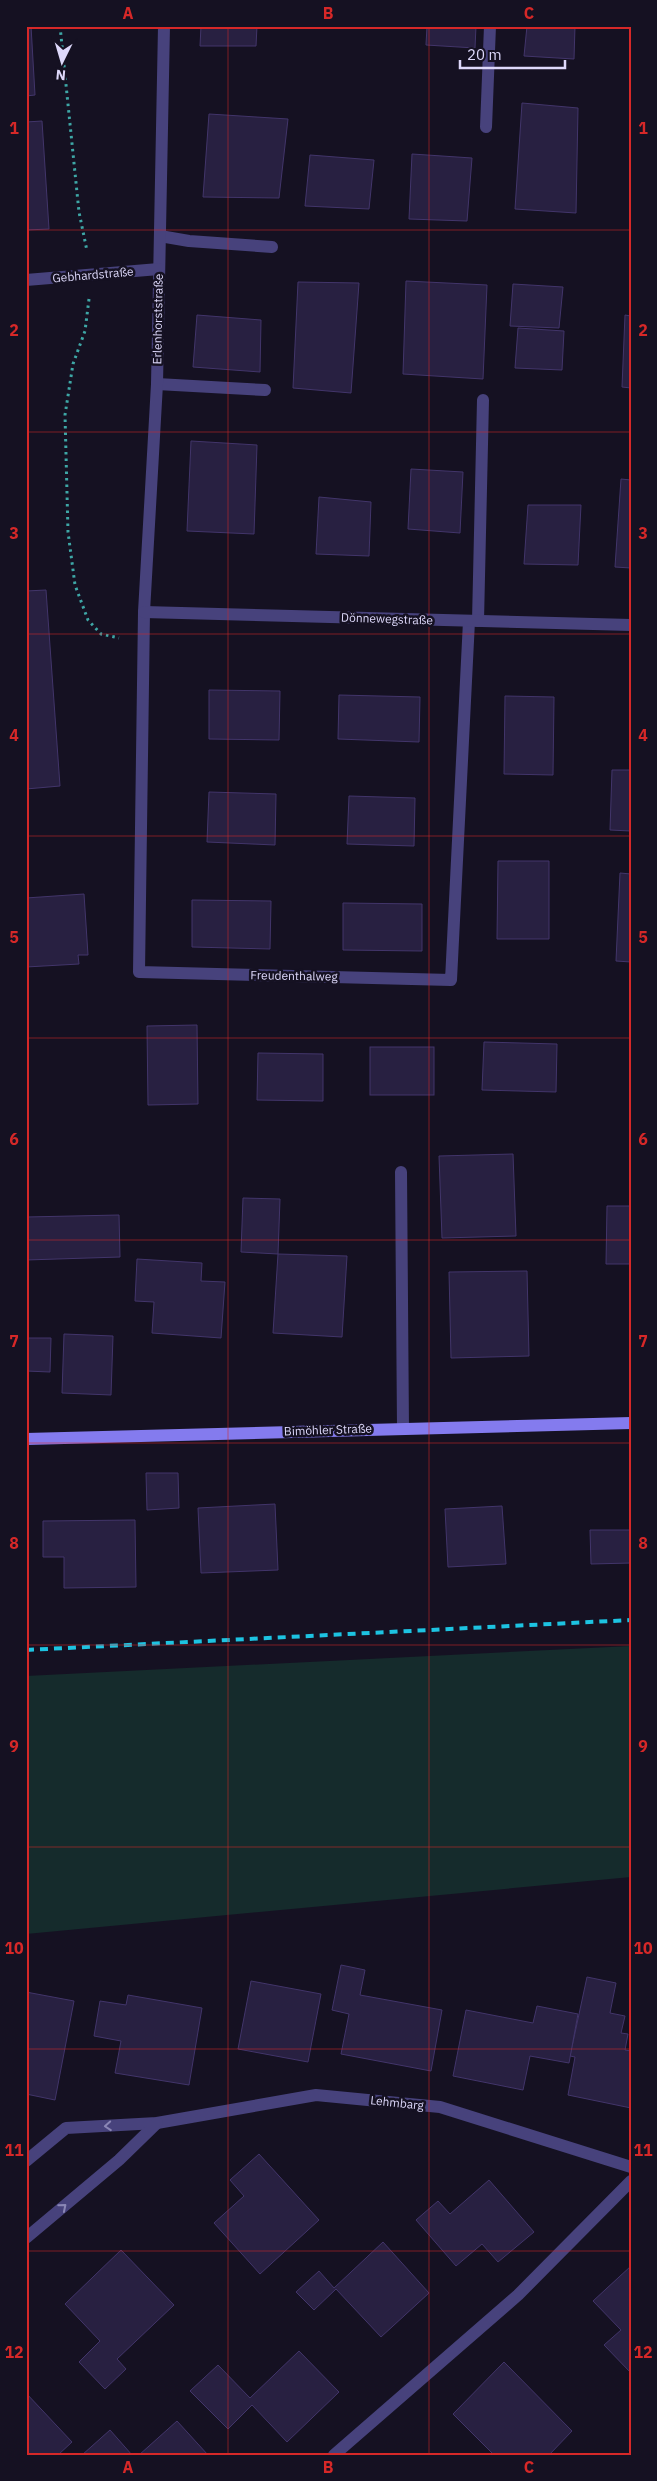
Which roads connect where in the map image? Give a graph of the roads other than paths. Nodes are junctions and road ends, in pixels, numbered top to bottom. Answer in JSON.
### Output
{"nodes":[{"id":1,"x":164,"y":26,"type":"edge"},
{"id":2,"x":490,"y":26,"type":"edge"},
{"id":3,"x":486,"y":127,"type":"dead end"},
{"id":4,"x":160,"y":236,"type":"junction"},
{"id":5,"x":272,"y":247,"type":"dead end"},
{"id":6,"x":159,"y":269,"type":"junction"},
{"id":7,"x":26,"y":280,"type":"edge"},
{"id":8,"x":157,"y":384,"type":"junction"},
{"id":9,"x":265,"y":390,"type":"dead end"},
{"id":10,"x":483,"y":400,"type":"dead end"},
{"id":11,"x":144,"y":612,"type":"junction"},
{"id":12,"x":473,"y":621,"type":"junction"},
{"id":13,"x":631,"y":625,"type":"edge"},
{"id":14,"x":401,"y":1172,"type":"dead end"},
{"id":15,"x":631,"y":1422,"type":"edge"},
{"id":16,"x":403,"y":1428,"type":"junction"},
{"id":17,"x":26,"y":1439,"type":"edge"},
{"id":18,"x":157,"y":2122,"type":"junction"},
{"id":19,"x":26,"y":2161,"type":"edge"},
{"id":20,"x":631,"y":2167,"type":"edge"},
{"id":21,"x":631,"y":2182,"type":"edge"},
{"id":22,"x":26,"y":2238,"type":"edge"},
{"id":23,"x":334,"y":2455,"type":"edge"}],
"edges":[{"from":1,"to":4,"type":"street","name":"Erlenhorststraße"},
{"from":2,"to":3,"type":"street"},
{"from":4,"to":5,"type":"street"},
{"from":4,"to":6,"type":"street","name":"Erlenhorststraße"},
{"from":6,"to":7,"type":"street","name":"Gebhardstraße"},
{"from":6,"to":8,"type":"street","name":"Erlenhorststraße"},
{"from":8,"to":9,"type":"street"},
{"from":8,"to":11,"type":"street","name":"Erlenhorststraße"},
{"from":10,"to":12,"type":"street"},
{"from":11,"to":12,"type":"street","name":"Dönnewegstraße"},
{"from":11,"to":12,"type":"street","name":"Freudenthalweg"},
{"from":12,"to":13,"type":"street","name":"Dönnewegstraße"},
{"from":14,"to":16,"type":"street"},
{"from":15,"to":16,"type":"street","name":"Bimöhler Straße"},
{"from":16,"to":17,"type":"street","name":"Bimöhler Straße"},
{"from":18,"to":19,"type":"street","name":"Lehmbarg","one_way":true},
{"from":18,"to":20,"type":"street","name":"Lehmbarg"},
{"from":22,"to":18,"type":"street","one_way":true},
{"from":21,"to":23,"type":"street"}]}
